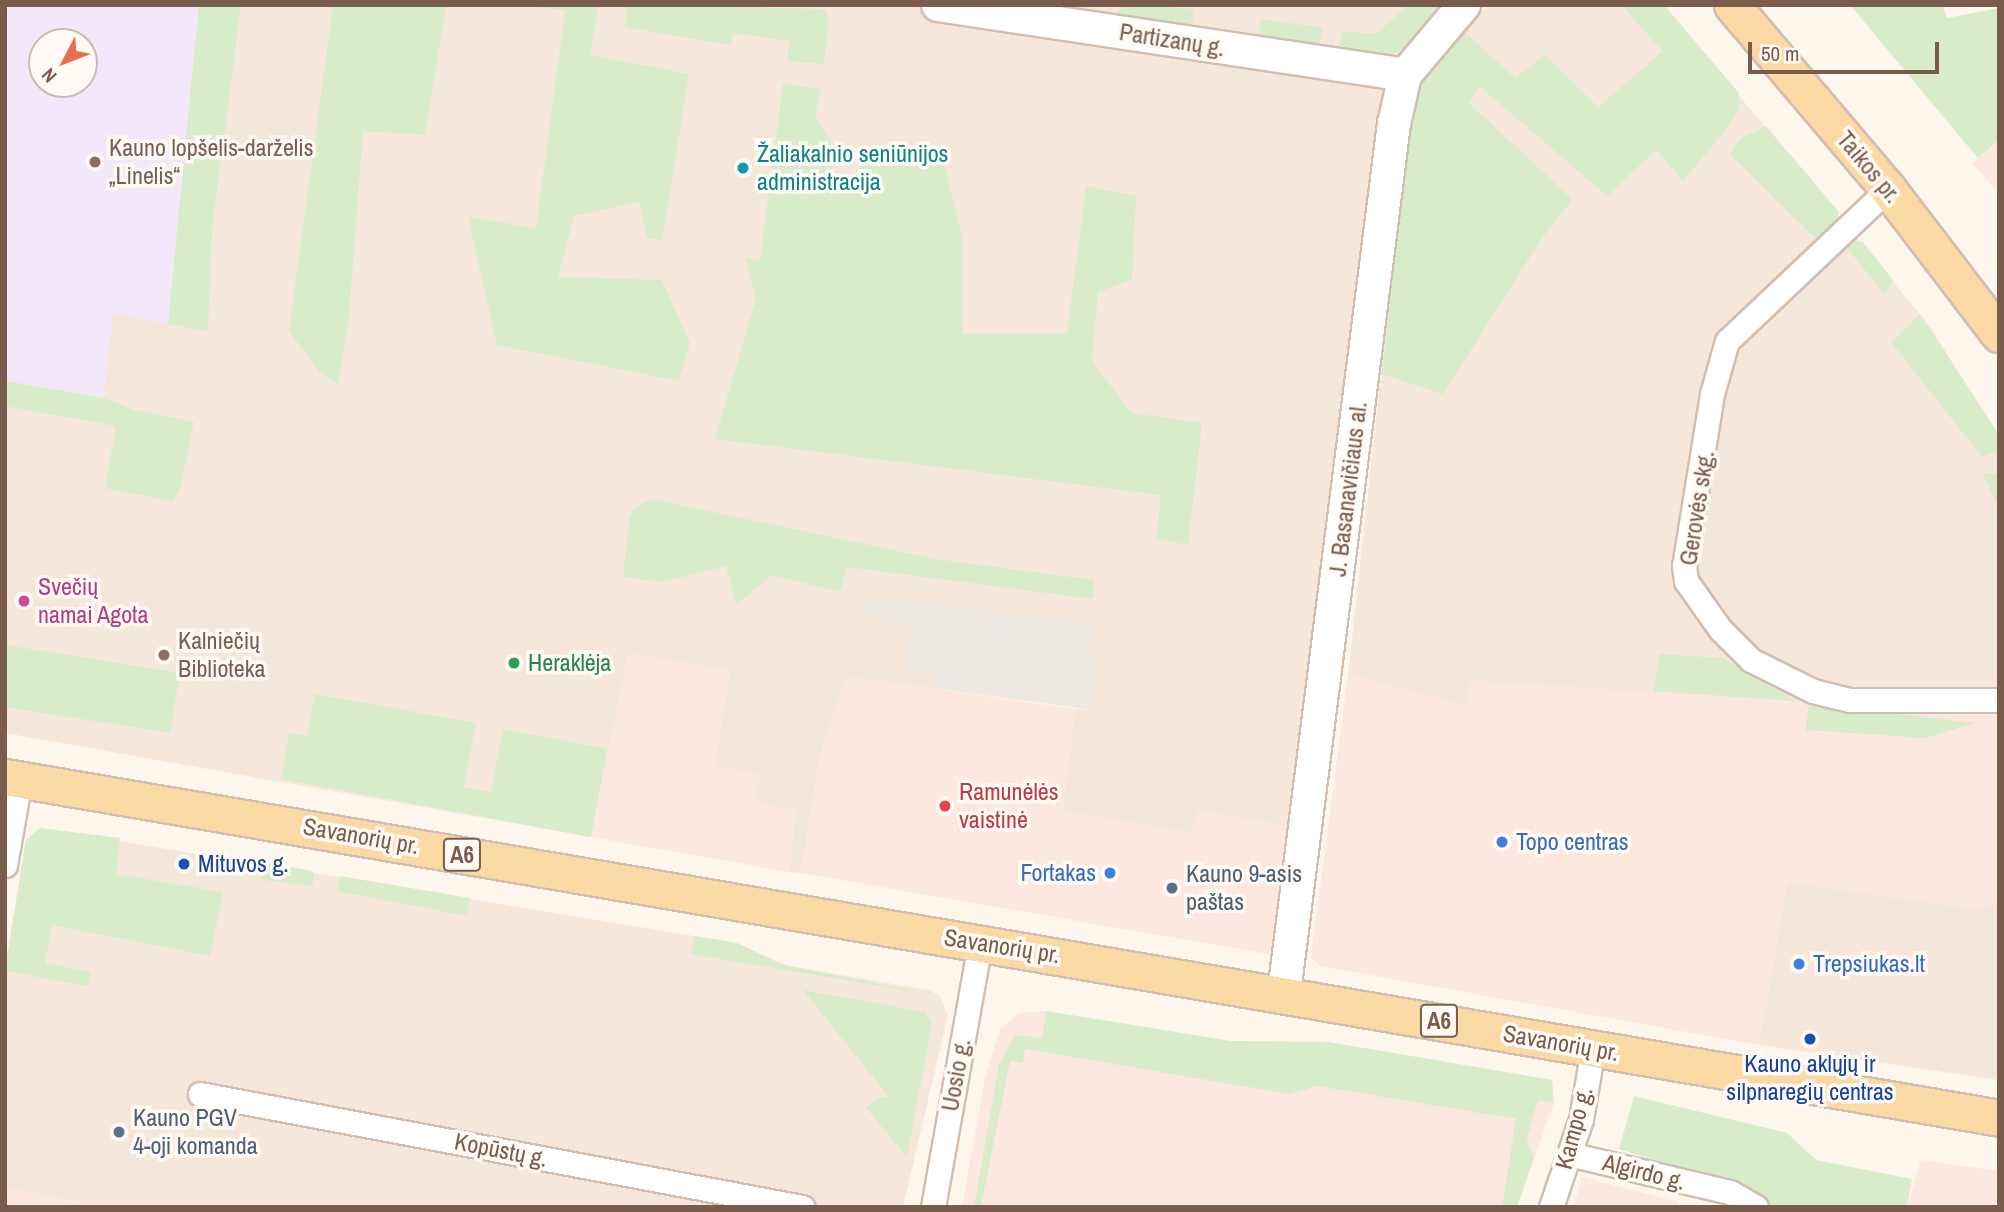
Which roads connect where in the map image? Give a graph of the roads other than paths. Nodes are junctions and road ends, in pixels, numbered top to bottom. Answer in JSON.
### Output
{"nodes":[{"id":1,"x":938,"y":5,"type":"edge"},
{"id":2,"x":1464,"y":5,"type":"edge"},
{"id":3,"x":1732,"y":5,"type":"edge"},
{"id":4,"x":1405,"y":75,"type":"junction"},
{"id":5,"x":1888,"y":189,"type":"junction"},
{"id":6,"x":1999,"y":334,"type":"edge"},
{"id":7,"x":1999,"y":700,"type":"edge"},
{"id":8,"x":13,"y":778,"type":"edge"},
{"id":9,"x":5,"y":865,"type":"edge"},
{"id":10,"x":980,"y":942,"type":"junction"},
{"id":11,"x":1284,"y":993,"type":"junction"},
{"id":12,"x":1593,"y":1048,"type":"junction"},
{"id":13,"x":200,"y":1094,"type":"dead end"},
{"id":14,"x":1999,"y":1118,"type":"edge"},
{"id":15,"x":1569,"y":1154,"type":"junction"},
{"id":16,"x":802,"y":1207,"type":"edge"},
{"id":17,"x":933,"y":1207,"type":"edge"},
{"id":18,"x":1551,"y":1207,"type":"edge"},
{"id":19,"x":1756,"y":1207,"type":"edge"}],
"edges":[{"from":1,"to":4,"type":"street","name":"Partizanų g."},
{"from":2,"to":4,"type":"street","name":"J. Basanavičiaus al."},
{"from":3,"to":5,"type":"main road","name":"Taikos pr."},
{"from":4,"to":11,"type":"street","name":"J. Basanavičiaus al."},
{"from":5,"to":6,"type":"main road","name":"Taikos pr."},
{"from":5,"to":7,"type":"street","name":"Gerovės skg."},
{"from":8,"to":9,"type":"street"},
{"from":8,"to":10,"type":"main road","name":"Savanorių pr.","number":"A6"},
{"from":10,"to":11,"type":"main road","name":"Savanorių pr.","number":"A6"},
{"from":10,"to":17,"type":"street","name":"Uosio g."},
{"from":11,"to":12,"type":"main road","name":"Savanorių pr.","number":"A6"},
{"from":12,"to":14,"type":"main road","name":"Savanorių pr.","number":"A6"},
{"from":12,"to":15,"type":"street","name":"Kampo g."},
{"from":13,"to":16,"type":"street","name":"Kopūstų g."},
{"from":15,"to":18,"type":"street","name":"Kampo g."},
{"from":15,"to":19,"type":"street","name":"Algirdo g."}]}
